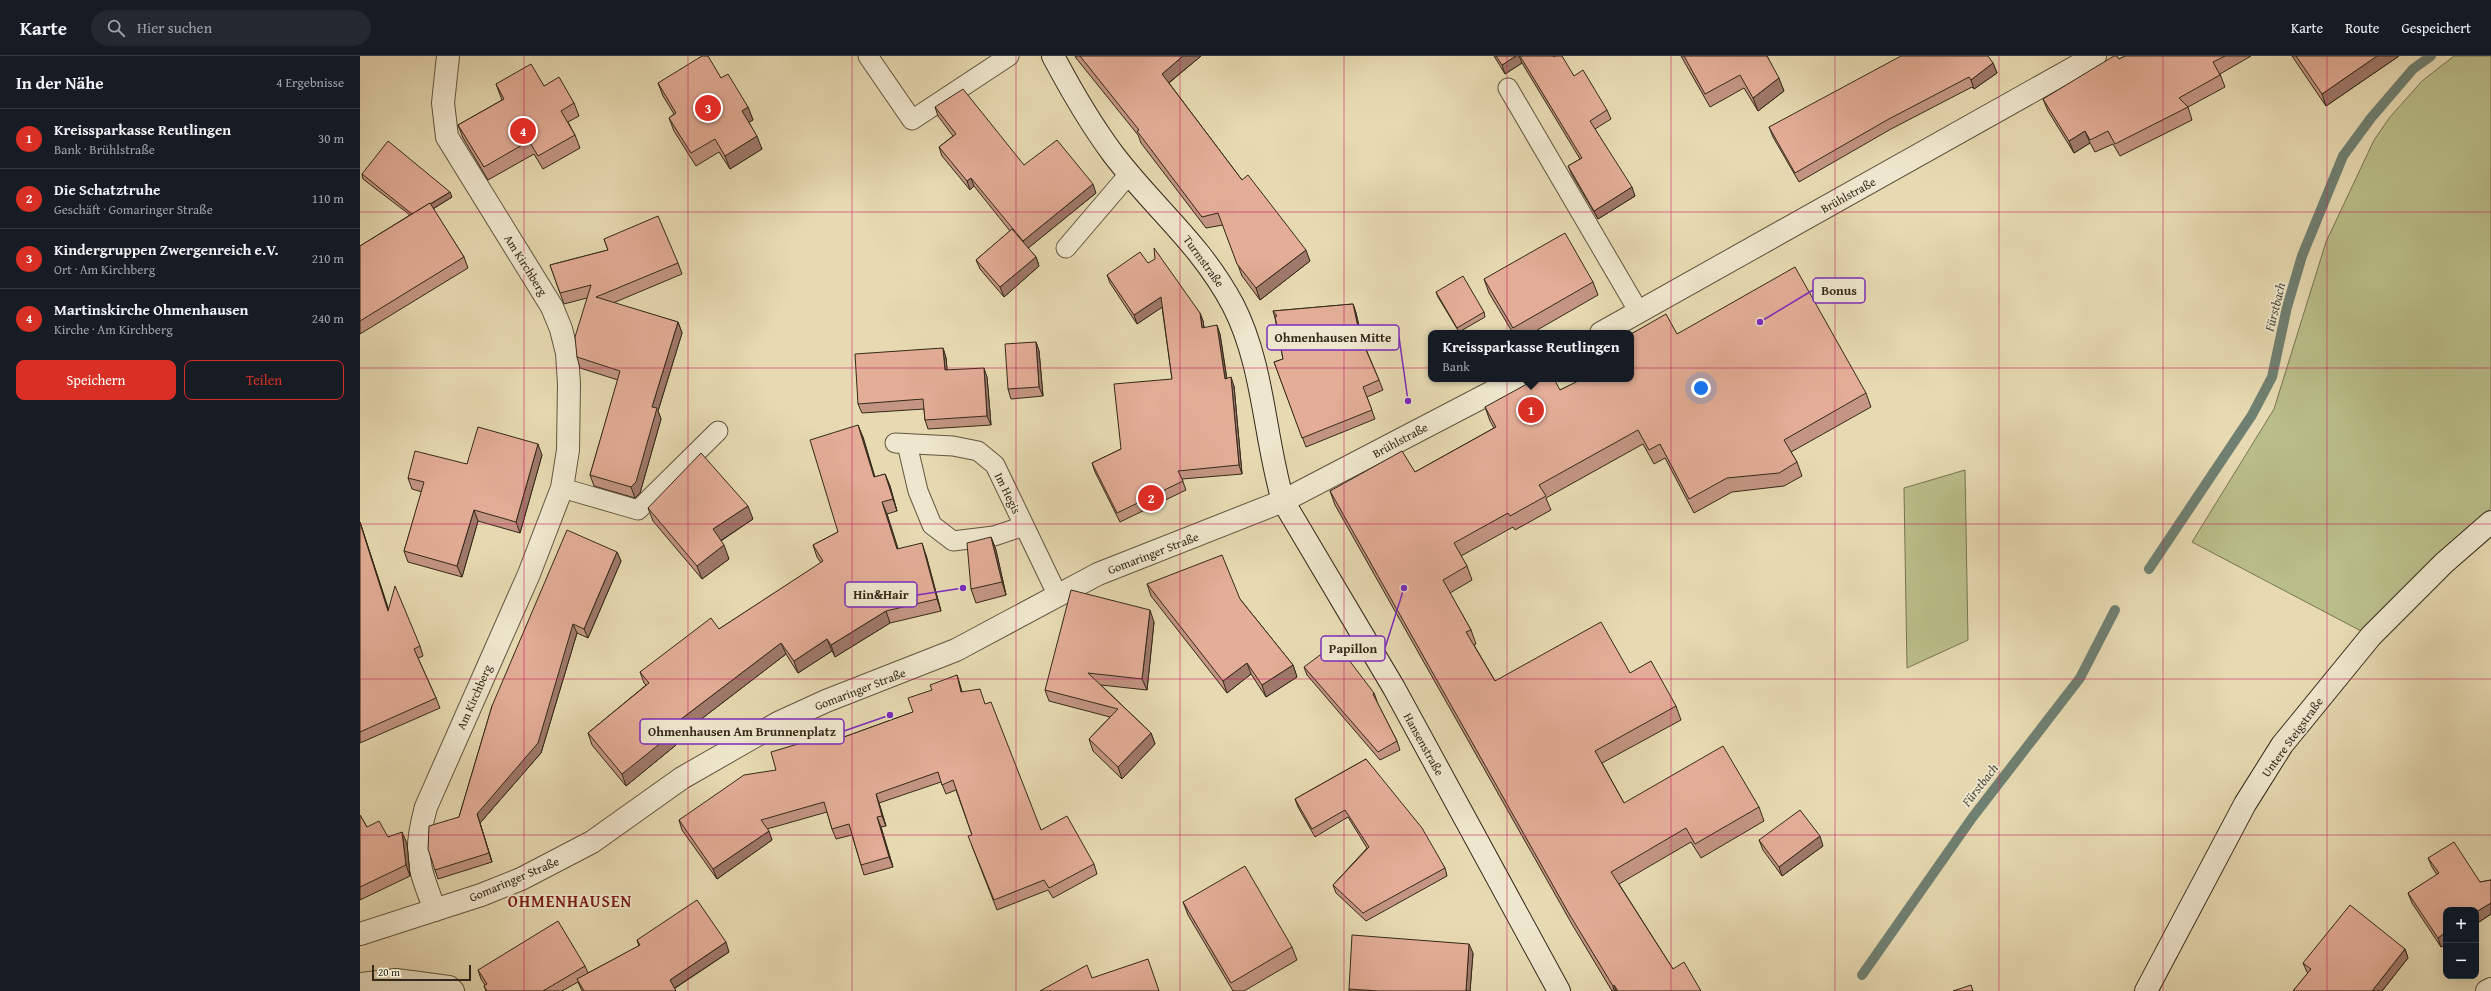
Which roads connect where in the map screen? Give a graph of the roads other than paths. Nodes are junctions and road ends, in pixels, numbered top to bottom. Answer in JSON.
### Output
{"nodes":[{"id":1,"x":448,"y":56,"type":"edge"},
{"id":2,"x":868,"y":56,"type":"edge"},
{"id":3,"x":1009,"y":56,"type":"edge"},
{"id":4,"x":1053,"y":56,"type":"edge"},
{"id":5,"x":2095,"y":56,"type":"edge"},
{"id":6,"x":1508,"y":88,"type":"dead end"},
{"id":7,"x":1130,"y":173,"type":"junction"},
{"id":8,"x":1066,"y":248,"type":"dead end"},
{"id":9,"x":1639,"y":312,"type":"junction"},
{"id":10,"x":1606,"y":330,"type":"edge"},
{"id":11,"x":1511,"y":382,"type":"edge"},
{"id":12,"x":718,"y":431,"type":"dead end"},
{"id":13,"x":562,"y":488,"type":"junction"},
{"id":14,"x":1283,"y":501,"type":"junction"},
{"id":15,"x":2491,"y":522,"type":"edge"},
{"id":16,"x":1024,"y":526,"type":"junction"},
{"id":17,"x":1057,"y":594,"type":"junction"},
{"id":18,"x":435,"y":910,"type":"junction"},
{"id":19,"x":360,"y":934,"type":"edge"},
{"id":20,"x":360,"y":984,"type":"edge"},
{"id":21,"x":2491,"y":989,"type":"edge"},
{"id":22,"x":453,"y":991,"type":"edge"},
{"id":23,"x":1559,"y":991,"type":"edge"},
{"id":24,"x":2146,"y":991,"type":"edge"},
{"id":25,"x":2487,"y":991,"type":"edge"}],
"edges":[{"from":1,"to":13,"type":"street","name":"Am Kirchberg"},
{"from":2,"to":3,"type":"lane"},
{"from":4,"to":7,"type":"street","name":"Turmstraße"},
{"from":5,"to":9,"type":"street","name":"Brühlstraße"},
{"from":6,"to":9,"type":"lane"},
{"from":7,"to":8,"type":"lane"},
{"from":7,"to":14,"type":"street","name":"Turmstraße"},
{"from":9,"to":10,"type":"street","name":"Brühlstraße"},
{"from":11,"to":14,"type":"street","name":"Brühlstraße"},
{"from":12,"to":13,"type":"lane"},
{"from":13,"to":18,"type":"street","name":"Am Kirchberg"},
{"from":14,"to":17,"type":"street","name":"Gomaringer Straße"},
{"from":14,"to":23,"type":"street","name":"Hansenstraße"},
{"from":15,"to":24,"type":"street","name":"Untere Steigstraße"},
{"from":16,"to":16,"type":"lane","name":"Im Hegis"},
{"from":16,"to":17,"type":"lane","name":"Im Hegis"},
{"from":17,"to":18,"type":"street","name":"Gomaringer Straße"},
{"from":18,"to":19,"type":"street","name":"Gomaringer Straße"},
{"from":20,"to":22,"type":"street"},
{"from":21,"to":25,"type":"street"}]}
